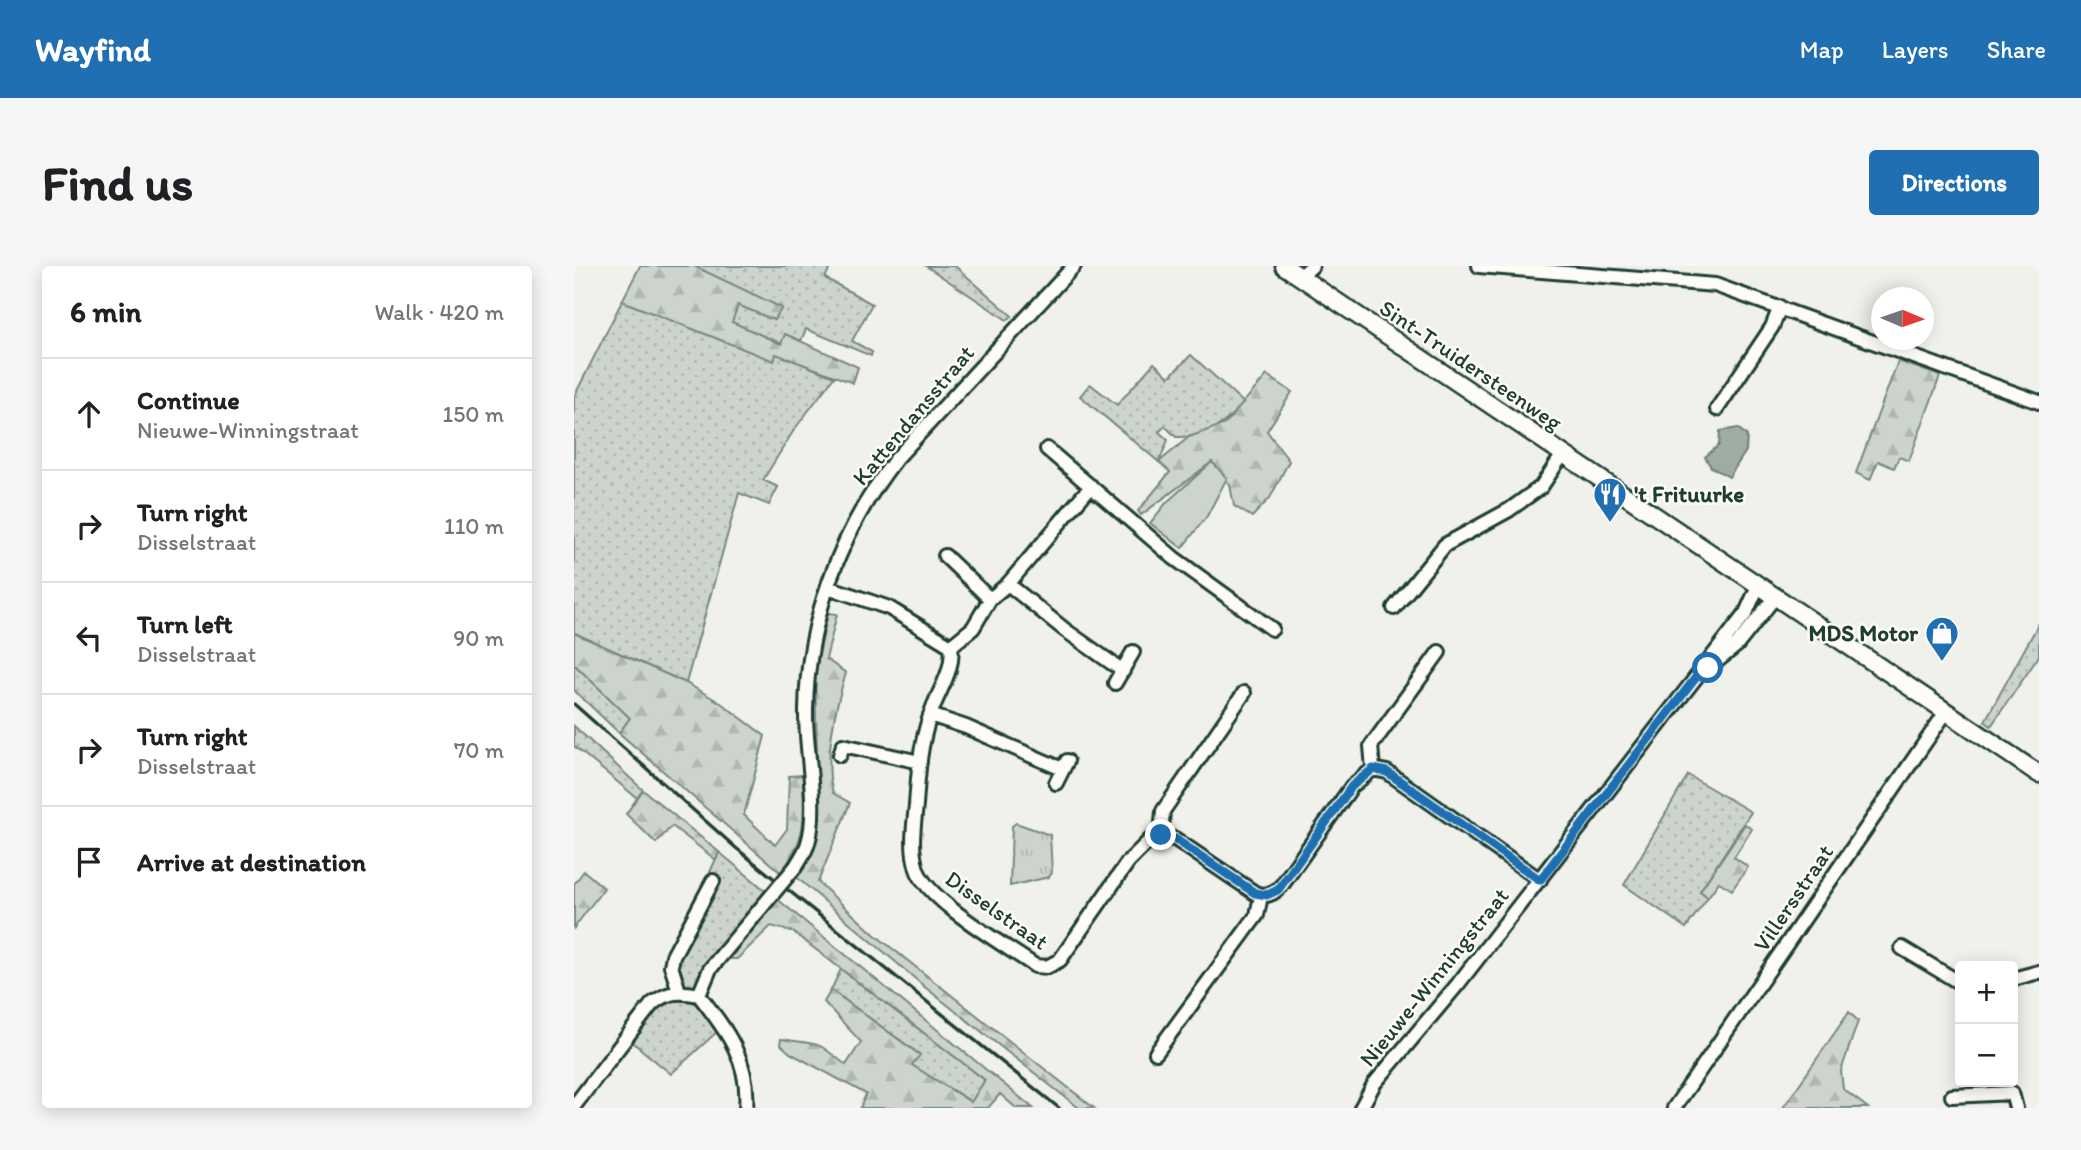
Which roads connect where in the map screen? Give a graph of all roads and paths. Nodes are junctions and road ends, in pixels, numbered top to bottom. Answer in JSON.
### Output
{"nodes":[{"id":1,"x":1074,"y":266,"type":"edge"},
{"id":2,"x":1284,"y":266,"type":"edge"},
{"id":3,"x":1479,"y":266,"type":"edge"},
{"id":4,"x":1306,"y":272,"type":"edge"},
{"id":5,"x":1780,"y":307,"type":"junction"},
{"id":6,"x":2039,"y":402,"type":"edge"},
{"id":7,"x":1717,"y":409,"type":"dead end"},
{"id":8,"x":1047,"y":449,"type":"dead end"},
{"id":9,"x":1563,"y":454,"type":"junction"},
{"id":10,"x":1091,"y":486,"type":"junction"},
{"id":11,"x":945,"y":556,"type":"dead end"},
{"id":12,"x":1008,"y":584,"type":"junction"},
{"id":13,"x":1758,"y":586,"type":"junction"},
{"id":14,"x":828,"y":587,"type":"junction"},
{"id":15,"x":1775,"y":597,"type":"junction"},
{"id":16,"x":990,"y":598,"type":"junction"},
{"id":17,"x":1394,"y":608,"type":"dead end"},
{"id":18,"x":1272,"y":629,"type":"dead end"},
{"id":19,"x":951,"y":646,"type":"junction"},
{"id":20,"x":1132,"y":652,"type":"dead end"},
{"id":21,"x":1439,"y":652,"type":"dead end"},
{"id":22,"x":1123,"y":671,"type":"junction"},
{"id":23,"x":1697,"y":676,"type":"junction"},
{"id":24,"x":1115,"y":683,"type":"dead end"},
{"id":25,"x":1244,"y":693,"type":"dead end"},
{"id":26,"x":1946,"y":712,"type":"junction"},
{"id":27,"x":930,"y":715,"type":"junction"},
{"id":28,"x":840,"y":755,"type":"dead end"},
{"id":29,"x":920,"y":762,"type":"junction"},
{"id":30,"x":1373,"y":769,"type":"junction"},
{"id":31,"x":2039,"y":774,"type":"edge"},
{"id":32,"x":1056,"y":783,"type":"dead end"},
{"id":33,"x":1161,"y":835,"type":"junction"},
{"id":34,"x":1540,"y":880,"type":"junction"},
{"id":35,"x":713,"y":881,"type":"dead end"},
{"id":36,"x":1261,"y":896,"type":"junction"},
{"id":37,"x":1902,"y":948,"type":"dead end"},
{"id":38,"x":2039,"y":972,"type":"edge"},
{"id":39,"x":2018,"y":978,"type":"edge"},
{"id":40,"x":1955,"y":980,"type":"edge"},
{"id":41,"x":679,"y":991,"type":"junction"},
{"id":42,"x":699,"y":995,"type":"junction"},
{"id":43,"x":1156,"y":1053,"type":"dead end"},
{"id":44,"x":1951,"y":1096,"type":"dead end"},
{"id":45,"x":574,"y":1106,"type":"edge"},
{"id":46,"x":746,"y":1108,"type":"edge"},
{"id":47,"x":1362,"y":1108,"type":"edge"},
{"id":48,"x":1674,"y":1108,"type":"edge"},
{"id":49,"x":2015,"y":1108,"type":"edge"}],
"edges":[{"from":1,"to":14,"type":"street","name":"Kattendansstraat"},
{"from":2,"to":4,"type":"main road","name":"Sint-Truidersteenweg"},
{"from":3,"to":5,"type":"street"},
{"from":4,"to":9,"type":"main road","name":"Sint-Truidersteenweg"},
{"from":5,"to":6,"type":"street"},
{"from":5,"to":7,"type":"street"},
{"from":8,"to":10,"type":"street"},
{"from":9,"to":13,"type":"main road","name":"Sint-Truidersteenweg"},
{"from":9,"to":17,"type":"street","name":"Sint-Truidersteenweg"},
{"from":10,"to":12,"type":"street"},
{"from":10,"to":18,"type":"street"},
{"from":11,"to":16,"type":"street"},
{"from":12,"to":16,"type":"street"},
{"from":12,"to":22,"type":"street"},
{"from":13,"to":15,"type":"main road","name":"Sint-Truidersteenweg"},
{"from":13,"to":23,"type":"street","name":"Nieuwe-Winningstraat"},
{"from":14,"to":19,"type":"street"},
{"from":14,"to":42,"type":"street","name":"Kattendansstraat","bridge":true},
{"from":15,"to":23,"type":"street","name":"Nieuwe-Winningstraat"},
{"from":15,"to":26,"type":"main road","name":"Sint-Truidersteenweg"},
{"from":16,"to":19,"type":"street"},
{"from":19,"to":27,"type":"street","name":"Disselstraat"},
{"from":20,"to":22,"type":"street"},
{"from":21,"to":30,"type":"street"},
{"from":22,"to":24,"type":"street"},
{"from":23,"to":34,"type":"street","name":"Nieuwe-Winningstraat"},
{"from":25,"to":33,"type":"street"},
{"from":26,"to":31,"type":"main road","name":"Sint-Truidersteenweg"},
{"from":26,"to":48,"type":"street","name":"Villersstraat"},
{"from":27,"to":29,"type":"street","name":"Disselstraat"},
{"from":27,"to":32,"type":"street"},
{"from":28,"to":29,"type":"street"},
{"from":29,"to":33,"type":"street","name":"Disselstraat"},
{"from":30,"to":34,"type":"street"},
{"from":30,"to":36,"type":"street"},
{"from":33,"to":36,"type":"street"},
{"from":34,"to":47,"type":"street","name":"Nieuwe-Winningstraat"},
{"from":35,"to":41,"type":"street"},
{"from":36,"to":43,"type":"street"},
{"from":37,"to":40,"type":"street"},
{"from":38,"to":39,"type":"street"},
{"from":41,"to":42,"type":"street"},
{"from":41,"to":45,"type":"street"},
{"from":42,"to":46,"type":"street"},
{"from":44,"to":49,"type":"street"}]}
